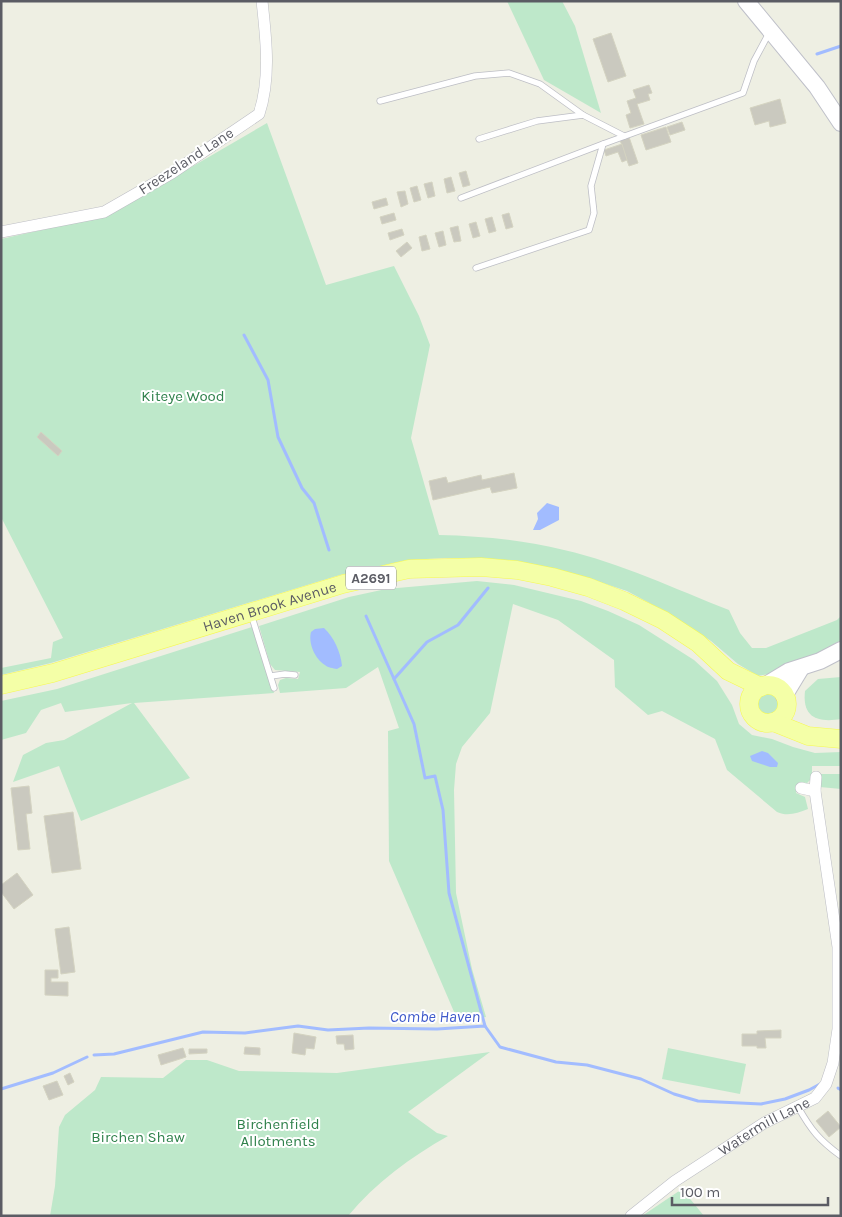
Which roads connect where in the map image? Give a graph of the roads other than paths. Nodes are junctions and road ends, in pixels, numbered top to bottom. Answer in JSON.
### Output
{"nodes":[{"id":1,"x":262,"y":1,"type":"edge"},
{"id":2,"x":746,"y":1,"type":"edge"},
{"id":3,"x":770,"y":31,"type":"junction"},
{"id":4,"x":380,"y":101,"type":"dead end"},
{"id":5,"x":583,"y":115,"type":"junction"},
{"id":6,"x":841,"y":123,"type":"edge"},
{"id":7,"x":624,"y":136,"type":"junction"},
{"id":8,"x":479,"y":139,"type":"dead end"},
{"id":9,"x":603,"y":144,"type":"junction"},
{"id":10,"x":461,"y":198,"type":"dead end"},
{"id":11,"x":1,"y":232,"type":"edge"},
{"id":12,"x":476,"y":268,"type":"dead end"},
{"id":13,"x":251,"y":612,"type":"junction"},
{"id":14,"x":840,"y":652,"type":"edge"},
{"id":15,"x":801,"y":668,"type":"junction"},
{"id":16,"x":728,"y":671,"type":"junction"},
{"id":17,"x":295,"y":675,"type":"dead end"},
{"id":18,"x":271,"y":676,"type":"junction"},
{"id":19,"x":1,"y":685,"type":"edge"},
{"id":20,"x":763,"y":686,"type":"junction"},
{"id":21,"x":274,"y":688,"type":"dead end"},
{"id":22,"x":785,"y":701,"type":"junction"},
{"id":23,"x":749,"y":708,"type":"junction"},
{"id":24,"x":773,"y":722,"type":"junction"},
{"id":25,"x":808,"y":736,"type":"junction"},
{"id":26,"x":841,"y":738,"type":"edge"},
{"id":27,"x":816,"y":777,"type":"dead end"},
{"id":28,"x":801,"y":788,"type":"dead end"},
{"id":29,"x":815,"y":791,"type":"junction"},
{"id":30,"x":798,"y":1107,"type":"junction"},
{"id":31,"x":841,"y":1156,"type":"edge"},
{"id":32,"x":631,"y":1216,"type":"edge"}],
"edges":[{"from":1,"to":11,"type":"street","name":"Freezeland Lane"},
{"from":2,"to":3,"type":"street"},
{"from":3,"to":6,"type":"street"},
{"from":3,"to":7,"type":"lane"},
{"from":4,"to":5,"type":"lane"},
{"from":5,"to":7,"type":"lane"},
{"from":5,"to":8,"type":"lane"},
{"from":7,"to":9,"type":"lane"},
{"from":9,"to":10,"type":"lane"},
{"from":9,"to":12,"type":"lane"},
{"from":13,"to":16,"type":"main road","name":"Haven Brook Avenue","number":"A2691"},
{"from":13,"to":18,"type":"lane"},
{"from":13,"to":19,"type":"main road","name":"Haven Brook Avenue","number":"A2691"},
{"from":14,"to":15,"type":"street"},
{"from":15,"to":20,"type":"street"},
{"from":15,"to":22,"type":"street"},
{"from":16,"to":20,"type":"main road","name":"Haven Brook Avenue","number":"A2691"},
{"from":16,"to":23,"type":"main road","name":"Haven Brook Avenue","number":"A2691"},
{"from":17,"to":18,"type":"lane"},
{"from":18,"to":21,"type":"lane"},
{"from":20,"to":22,"type":"main road"},
{"from":20,"to":23,"type":"main road"},
{"from":22,"to":24,"type":"main road"},
{"from":22,"to":25,"type":"main road"},
{"from":23,"to":24,"type":"main road"},
{"from":24,"to":25,"type":"main road"},
{"from":25,"to":26,"type":"main road"},
{"from":27,"to":29,"type":"street","name":"Watermill Lane"},
{"from":28,"to":29,"type":"street"},
{"from":29,"to":30,"type":"street","name":"Watermill Lane"},
{"from":30,"to":31,"type":"lane"},
{"from":30,"to":32,"type":"street","name":"Watermill Lane"}]}
